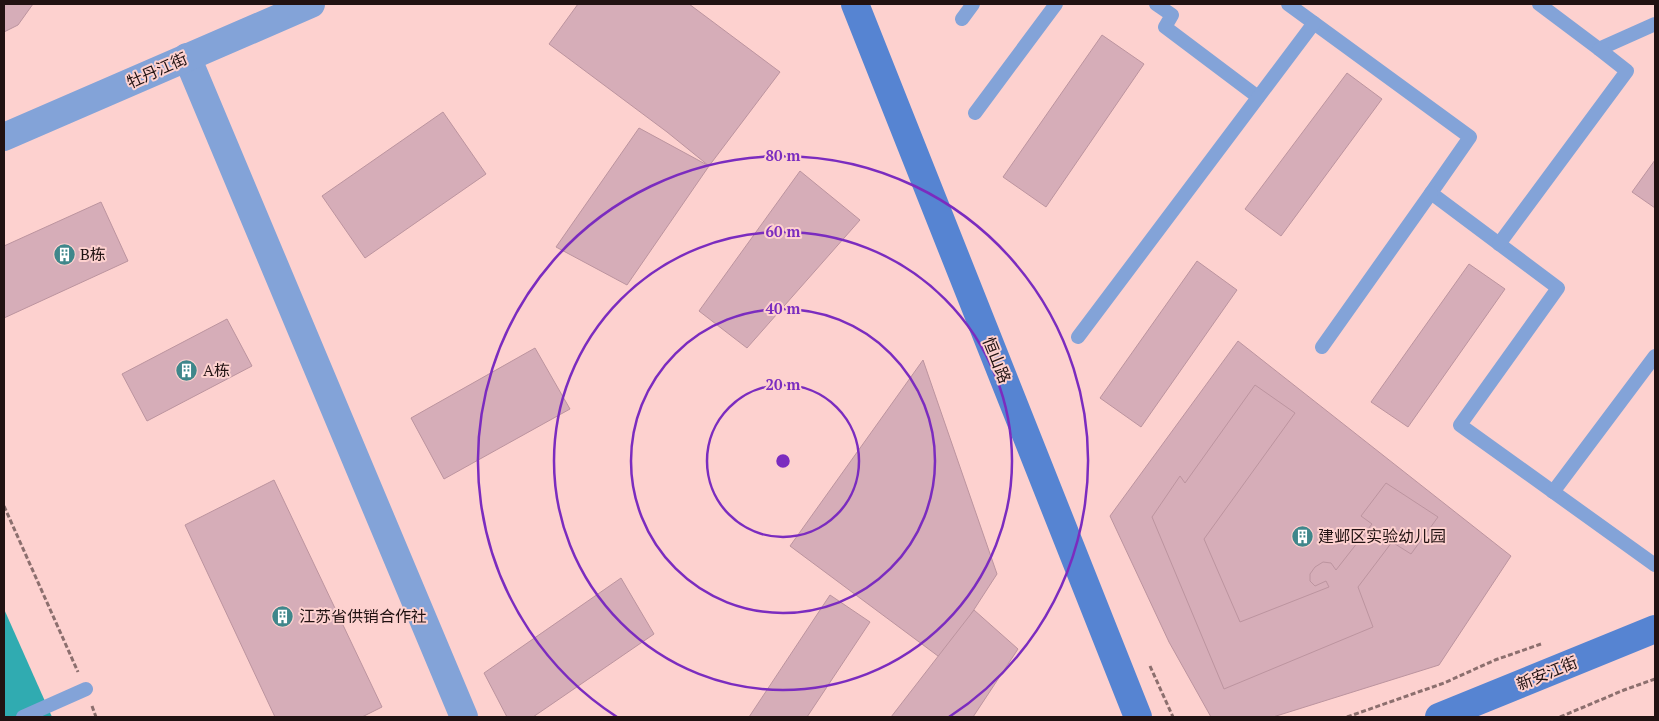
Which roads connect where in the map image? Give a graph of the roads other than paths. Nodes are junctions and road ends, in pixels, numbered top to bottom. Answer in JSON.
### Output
{"nodes":[{"id":1,"x":311,"y":4,"type":"edge"},
{"id":2,"x":856,"y":4,"type":"edge"},
{"id":3,"x":973,"y":4,"type":"edge"},
{"id":4,"x":1056,"y":4,"type":"edge"},
{"id":5,"x":1156,"y":4,"type":"edge"},
{"id":6,"x":1288,"y":4,"type":"edge"},
{"id":7,"x":1539,"y":4,"type":"edge"},
{"id":8,"x":962,"y":19,"type":"dead end"},
{"id":9,"x":1314,"y":23,"type":"junction"},
{"id":10,"x":1655,"y":24,"type":"edge"},
{"id":11,"x":1599,"y":49,"type":"junction"},
{"id":12,"x":187,"y":56,"type":"junction"},
{"id":13,"x":1258,"y":97,"type":"junction"},
{"id":14,"x":975,"y":113,"type":"dead end"},
{"id":15,"x":4,"y":137,"type":"edge"},
{"id":16,"x":1431,"y":193,"type":"junction"},
{"id":17,"x":1499,"y":244,"type":"junction"},
{"id":18,"x":1078,"y":337,"type":"dead end"},
{"id":19,"x":1322,"y":347,"type":"dead end"},
{"id":20,"x":1655,"y":356,"type":"edge"},
{"id":21,"x":1553,"y":492,"type":"junction"},
{"id":22,"x":1655,"y":565,"type":"edge"},
{"id":23,"x":1655,"y":629,"type":"edge"},
{"id":24,"x":86,"y":689,"type":"road end"},
{"id":25,"x":23,"y":717,"type":"edge"},
{"id":26,"x":464,"y":717,"type":"edge"},
{"id":27,"x":1138,"y":717,"type":"edge"},
{"id":28,"x":1439,"y":717,"type":"edge"}],
"edges":[{"from":1,"to":12,"type":"street","name":"牡丹江街"},
{"from":2,"to":27,"type":"street","name":"恒山路"},
{"from":3,"to":8,"type":"lane"},
{"from":4,"to":14,"type":"lane"},
{"from":5,"to":13,"type":"lane"},
{"from":6,"to":9,"type":"lane"},
{"from":7,"to":11,"type":"lane"},
{"from":9,"to":13,"type":"lane"},
{"from":9,"to":16,"type":"lane"},
{"from":10,"to":11,"type":"lane"},
{"from":11,"to":17,"type":"lane"},
{"from":12,"to":15,"type":"street","name":"牡丹江街"},
{"from":12,"to":26,"type":"street"},
{"from":13,"to":18,"type":"lane"},
{"from":16,"to":17,"type":"lane"},
{"from":16,"to":19,"type":"lane"},
{"from":17,"to":21,"type":"lane"},
{"from":20,"to":21,"type":"lane"},
{"from":21,"to":22,"type":"lane"},
{"from":23,"to":28,"type":"street","name":"新安江街"},
{"from":24,"to":25,"type":"lane"}]}
